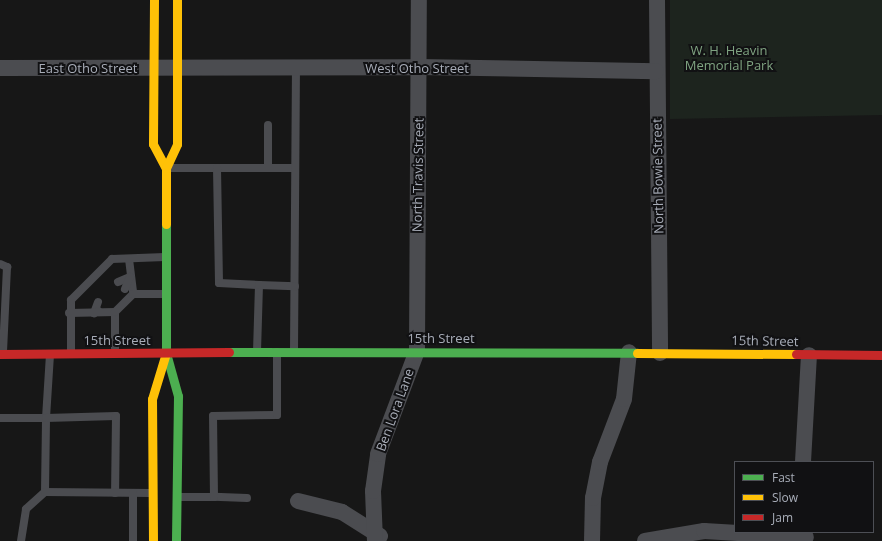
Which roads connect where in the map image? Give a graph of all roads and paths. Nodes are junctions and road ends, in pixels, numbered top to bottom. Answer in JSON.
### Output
{"nodes":[{"id":1,"x":154,"y":0,"type":"edge"},
{"id":2,"x":177,"y":0,"type":"edge"},
{"id":3,"x":419,"y":0,"type":"edge"},
{"id":4,"x":657,"y":0,"type":"edge"},
{"id":5,"x":419,"y":67,"type":"junction"},
{"id":6,"x":0,"y":68,"type":"edge"},
{"id":7,"x":154,"y":68,"type":"junction"},
{"id":8,"x":177,"y":68,"type":"junction"},
{"id":9,"x":296,"y":68,"type":"junction"},
{"id":10,"x":656,"y":71,"type":"junction"},
{"id":11,"x":268,"y":125,"type":"dead end"},
{"id":12,"x":268,"y":167,"type":"junction"},
{"id":13,"x":166,"y":168,"type":"junction"},
{"id":14,"x":217,"y":168,"type":"junction"},
{"id":15,"x":295,"y":168,"type":"junction"},
{"id":16,"x":166,"y":257,"type":"junction"},
{"id":17,"x":129,"y":259,"type":"junction"},
{"id":18,"x":4,"y":266,"type":"edge"},
{"id":19,"x":130,"y":276,"type":"junction"},
{"id":20,"x":118,"y":282,"type":"dead end"},
{"id":21,"x":258,"y":285,"type":"junction"},
{"id":22,"x":295,"y":286,"type":"junction"},
{"id":23,"x":125,"y":289,"type":"dead end"},
{"id":24,"x":133,"y":294,"type":"junction"},
{"id":25,"x":166,"y":294,"type":"junction"},
{"id":26,"x":98,"y":302,"type":"dead end"},
{"id":27,"x":105,"y":309,"type":"dead end"},
{"id":28,"x":69,"y":312,"type":"junction"},
{"id":29,"x":115,"y":312,"type":"junction"},
{"id":30,"x":94,"y":313,"type":"junction"},
{"id":31,"x":416,"y":350,"type":"junction"},
{"id":32,"x":277,"y":351,"type":"junction"},
{"id":33,"x":294,"y":351,"type":"junction"},
{"id":34,"x":257,"y":352,"type":"junction"},
{"id":35,"x":629,"y":352,"type":"junction"},
{"id":36,"x":71,"y":353,"type":"junction"},
{"id":37,"x":115,"y":353,"type":"junction"},
{"id":38,"x":166,"y":353,"type":"junction"},
{"id":39,"x":660,"y":353,"type":"junction"},
{"id":40,"x":1,"y":354,"type":"edge"},
{"id":41,"x":50,"y":354,"type":"junction"},
{"id":42,"x":809,"y":355,"type":"junction"},
{"id":43,"x":882,"y":355,"type":"edge"},
{"id":44,"x":0,"y":418,"type":"edge"},
{"id":45,"x":46,"y":418,"type":"junction"},
{"id":46,"x":803,"y":461,"type":"edge"},
{"id":47,"x":45,"y":492,"type":"junction"},
{"id":48,"x":115,"y":493,"type":"junction"},
{"id":49,"x":133,"y":493,"type":"junction"},
{"id":50,"x":152,"y":493,"type":"junction"},
{"id":51,"x":178,"y":497,"type":"junction"},
{"id":52,"x":214,"y":497,"type":"junction"},
{"id":53,"x":247,"y":498,"type":"dead end"},
{"id":54,"x":298,"y":501,"type":"dead end"},
{"id":55,"x":734,"y":533,"type":"edge"},
{"id":56,"x":738,"y":533,"type":"edge"},
{"id":57,"x":806,"y":537,"type":"edge"},
{"id":58,"x":378,"y":538,"type":"edge"},
{"id":59,"x":21,"y":541,"type":"edge"},
{"id":60,"x":133,"y":541,"type":"edge"},
{"id":61,"x":153,"y":541,"type":"edge"},
{"id":62,"x":176,"y":541,"type":"edge"},
{"id":63,"x":592,"y":541,"type":"edge"},
{"id":64,"x":645,"y":541,"type":"edge"}],
"edges":[{"from":1,"to":7,"type":"main road"},
{"from":2,"to":8,"type":"main road"},
{"from":3,"to":5,"type":"street","name":"North Travis Street"},
{"from":4,"to":10,"type":"street","name":"North Bowie Street"},
{"from":5,"to":9,"type":"street","name":"West Otho Street"},
{"from":5,"to":10,"type":"street","name":"West Otho Street"},
{"from":5,"to":31,"type":"street","name":"North Travis Street"},
{"from":6,"to":7,"type":"street","name":"East Otho Street"},
{"from":7,"to":8,"type":"street","name":"East Otho Street"},
{"from":7,"to":13,"type":"main road"},
{"from":8,"to":9,"type":"street","name":"West Otho Street"},
{"from":8,"to":13,"type":"main road"},
{"from":9,"to":15,"type":"lane"},
{"from":10,"to":39,"type":"street","name":"North Bowie Street"},
{"from":11,"to":12,"type":"lane"},
{"from":12,"to":14,"type":"lane"},
{"from":12,"to":15,"type":"lane"},
{"from":13,"to":14,"type":"lane"},
{"from":13,"to":16,"type":"main road"},
{"from":14,"to":21,"type":"lane"},
{"from":15,"to":22,"type":"lane"},
{"from":16,"to":17,"type":"lane"},
{"from":16,"to":25,"type":"main road"},
{"from":17,"to":19,"type":"lane"},
{"from":17,"to":28,"type":"lane"},
{"from":18,"to":40,"type":"lane"},
{"from":19,"to":20,"type":"lane"},
{"from":19,"to":23,"type":"lane"},
{"from":19,"to":24,"type":"lane"},
{"from":21,"to":22,"type":"lane"},
{"from":21,"to":34,"type":"lane"},
{"from":22,"to":33,"type":"lane"},
{"from":24,"to":25,"type":"lane"},
{"from":24,"to":29,"type":"lane"},
{"from":25,"to":38,"type":"main road"},
{"from":26,"to":30,"type":"lane"},
{"from":27,"to":30,"type":"lane"},
{"from":28,"to":30,"type":"lane"},
{"from":28,"to":36,"type":"lane"},
{"from":29,"to":30,"type":"lane"},
{"from":29,"to":37,"type":"lane"},
{"from":31,"to":33,"type":"main road","name":"15th Street"},
{"from":31,"to":35,"type":"main road","name":"15th Street"},
{"from":31,"to":58,"type":"street","name":"Ben Lora Lane"},
{"from":32,"to":33,"type":"main road","name":"15th Street"},
{"from":32,"to":34,"type":"main road","name":"15th Street"},
{"from":32,"to":52,"type":"lane"},
{"from":34,"to":38,"type":"main road","name":"15th Street"},
{"from":35,"to":39,"type":"main road","name":"15th Street"},
{"from":35,"to":63,"type":"street"},
{"from":36,"to":37,"type":"main road","name":"15th Street"},
{"from":36,"to":41,"type":"main road","name":"15th Street"},
{"from":37,"to":38,"type":"main road","name":"15th Street"},
{"from":38,"to":50,"type":"main road"},
{"from":38,"to":51,"type":"main road"},
{"from":39,"to":42,"type":"main road","name":"15th Street"},
{"from":40,"to":41,"type":"main road","name":"15th Street"},
{"from":41,"to":45,"type":"lane"},
{"from":42,"to":43,"type":"main road","name":"15th Street"},
{"from":42,"to":46,"type":"street"},
{"from":44,"to":45,"type":"lane"},
{"from":45,"to":47,"type":"lane"},
{"from":45,"to":48,"type":"lane"},
{"from":47,"to":48,"type":"lane"},
{"from":47,"to":59,"type":"lane"},
{"from":48,"to":49,"type":"lane"},
{"from":49,"to":50,"type":"lane"},
{"from":49,"to":60,"type":"lane"},
{"from":50,"to":61,"type":"main road"},
{"from":51,"to":52,"type":"lane"},
{"from":51,"to":62,"type":"main road"},
{"from":52,"to":53,"type":"lane"},
{"from":54,"to":58,"type":"street"},
{"from":55,"to":64,"type":"street"},
{"from":56,"to":57,"type":"street"}]}
